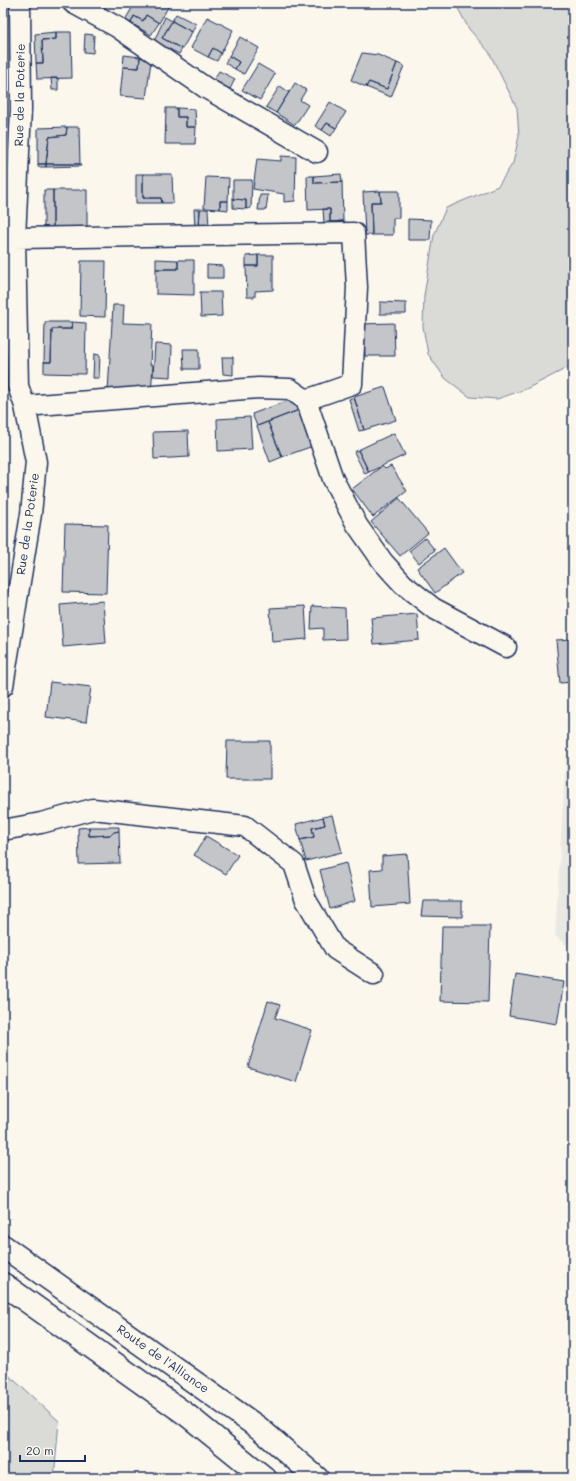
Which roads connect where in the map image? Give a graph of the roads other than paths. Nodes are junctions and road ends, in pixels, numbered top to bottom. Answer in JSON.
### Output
{"nodes":[{"id":1,"x":20,"y":3,"type":"edge"},
{"id":2,"x":73,"y":3,"type":"edge"},
{"id":3,"x":317,"y":152,"type":"dead end"},
{"id":4,"x":15,"y":238,"type":"junction"},
{"id":5,"x":10,"y":387,"type":"edge"},
{"id":6,"x":306,"y":400,"type":"junction"},
{"id":7,"x":25,"y":406,"type":"junction"},
{"id":8,"x":506,"y":648,"type":"dead end"},
{"id":9,"x":3,"y":686,"type":"edge"},
{"id":10,"x":3,"y":830,"type":"edge"},
{"id":11,"x":374,"y":974,"type":"dead end"},
{"id":12,"x":3,"y":1246,"type":"edge"},
{"id":13,"x":3,"y":1284,"type":"edge"},
{"id":14,"x":265,"y":1478,"type":"edge"},
{"id":15,"x":317,"y":1478,"type":"edge"}],
"edges":[{"from":1,"to":4,"type":"street","name":"Rue de la Poterie"},
{"from":2,"to":3,"type":"street"},
{"from":4,"to":5,"type":"street","name":"Rue de la Poterie"},
{"from":4,"to":6,"type":"street"},
{"from":5,"to":7,"type":"street","name":"Rue de la Poterie"},
{"from":6,"to":7,"type":"street"},
{"from":6,"to":8,"type":"street"},
{"from":7,"to":9,"type":"street","name":"Rue de la Poterie"},
{"from":10,"to":11,"type":"street"},
{"from":12,"to":15,"type":"highway","name":"Route de l'Alliance"},
{"from":13,"to":14,"type":"highway"}]}
